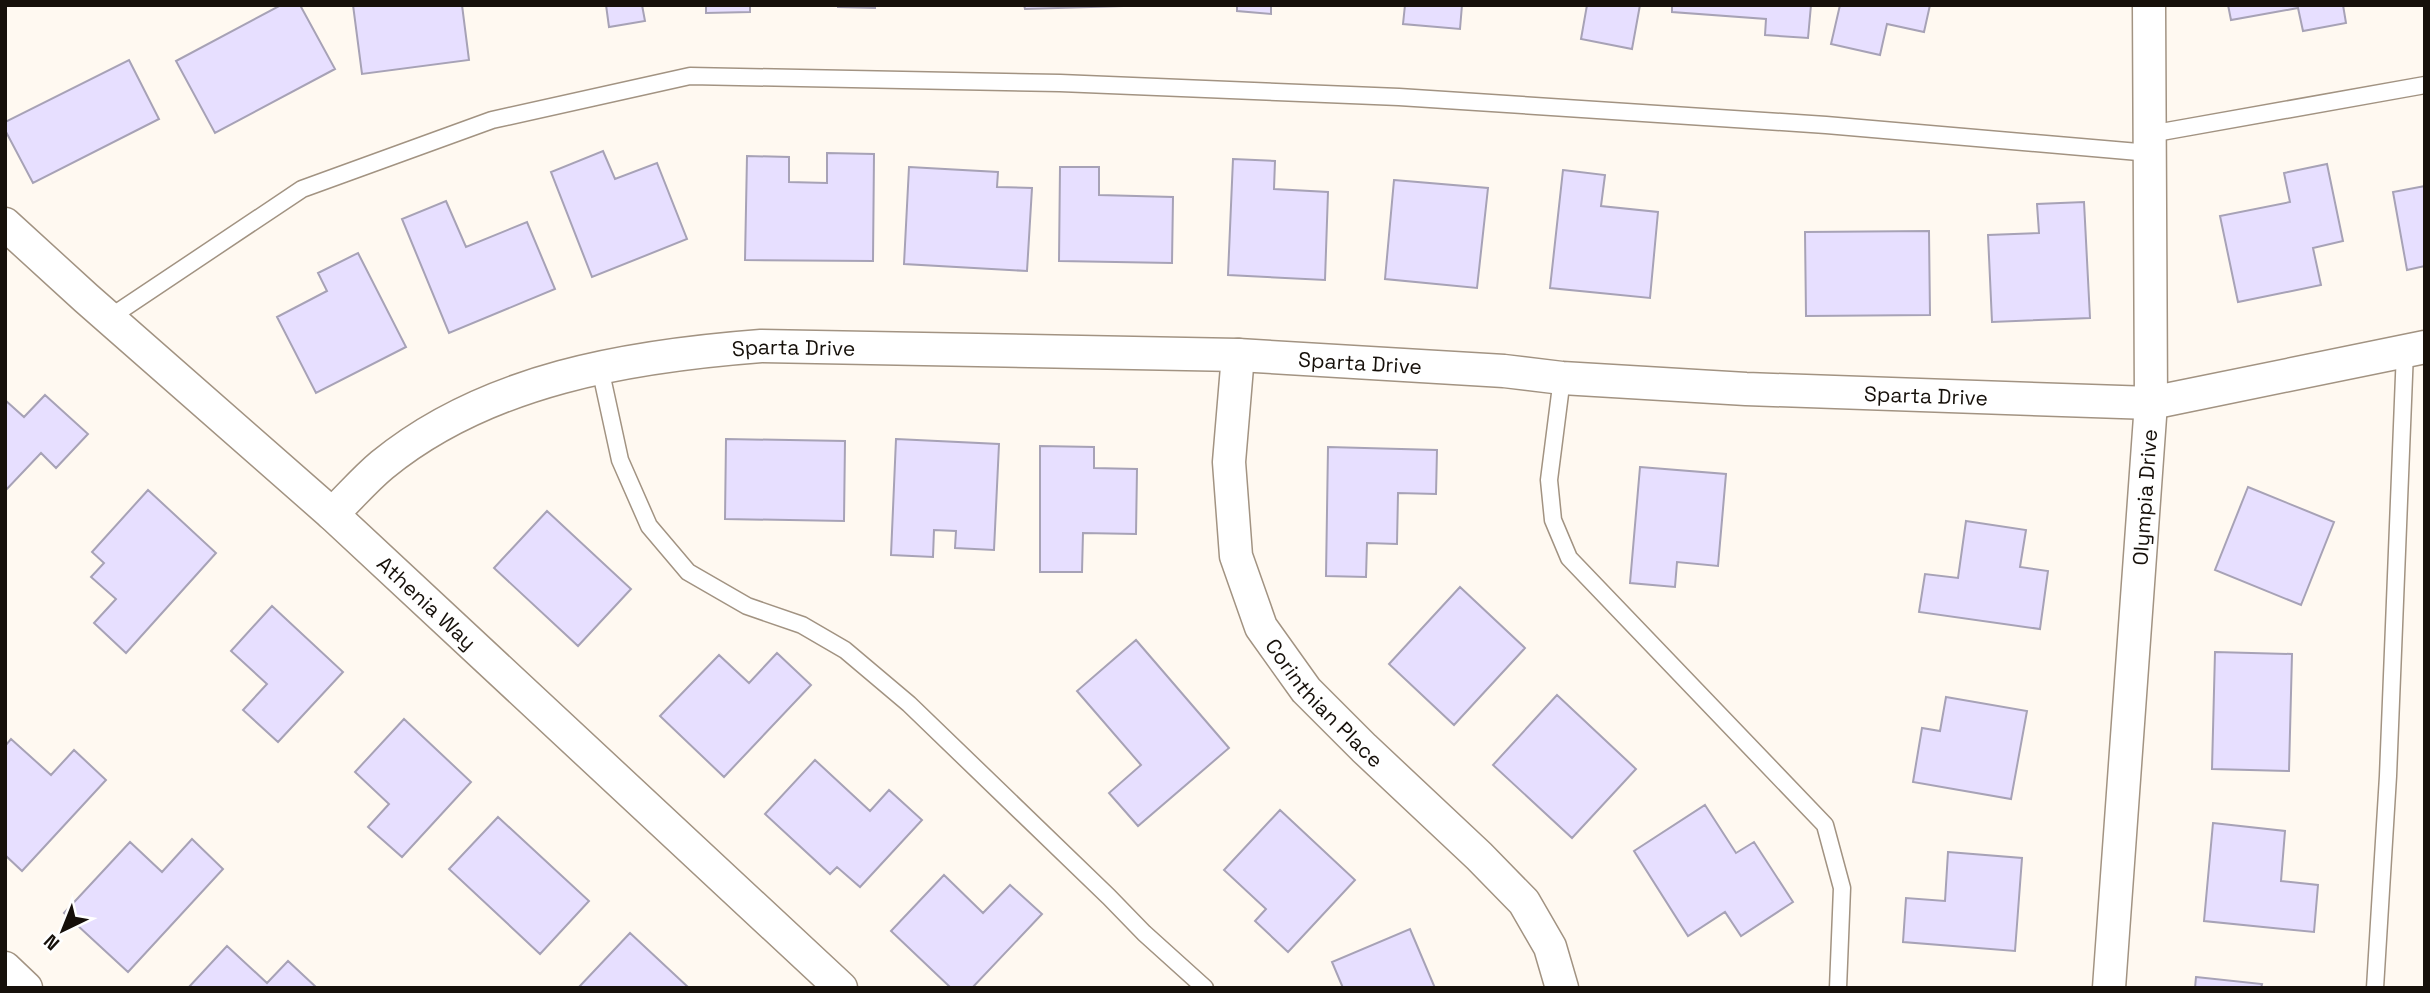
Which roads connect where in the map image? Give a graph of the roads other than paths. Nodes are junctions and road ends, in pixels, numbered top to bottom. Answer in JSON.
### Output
{"nodes":[{"id":1,"x":2149,"y":5,"type":"edge"},
{"id":2,"x":2425,"y":85,"type":"edge"},
{"id":3,"x":2150,"y":144,"type":"junction"},
{"id":4,"x":5,"y":224,"type":"edge"},
{"id":5,"x":109,"y":318,"type":"junction"},
{"id":6,"x":2415,"y":349,"type":"edge"},
{"id":7,"x":1238,"y":355,"type":"junction"},
{"id":8,"x":600,"y":368,"type":"junction"},
{"id":9,"x":1562,"y":378,"type":"junction"},
{"id":10,"x":2151,"y":403,"type":"junction"},
{"id":11,"x":332,"y":514,"type":"junction"},
{"id":12,"x":5,"y":968,"type":"edge"},
{"id":13,"x":26,"y":988,"type":"edge"},
{"id":14,"x":841,"y":988,"type":"edge"},
{"id":15,"x":1205,"y":988,"type":"edge"},
{"id":16,"x":1562,"y":988,"type":"edge"},
{"id":17,"x":1838,"y":988,"type":"edge"},
{"id":18,"x":2109,"y":988,"type":"edge"},
{"id":19,"x":2375,"y":988,"type":"edge"}],
"edges":[{"from":1,"to":3,"type":"street","name":"Olympia Drive"},
{"from":2,"to":3,"type":"lane"},
{"from":3,"to":5,"type":"lane"},
{"from":3,"to":10,"type":"street","name":"Olympia Drive"},
{"from":4,"to":5,"type":"street","name":"Athenia Way"},
{"from":5,"to":11,"type":"street","name":"Athenia Way"},
{"from":6,"to":10,"type":"street","name":"Sparta Drive"},
{"from":6,"to":19,"type":"lane"},
{"from":7,"to":8,"type":"street","name":"Sparta Drive"},
{"from":7,"to":9,"type":"street","name":"Sparta Drive"},
{"from":7,"to":16,"type":"street","name":"Corinthian Place"},
{"from":8,"to":11,"type":"street","name":"Sparta Drive"},
{"from":8,"to":15,"type":"lane"},
{"from":9,"to":10,"type":"street","name":"Sparta Drive"},
{"from":9,"to":17,"type":"lane"},
{"from":10,"to":18,"type":"street","name":"Olympia Drive"},
{"from":11,"to":14,"type":"street","name":"Athenia Way"},
{"from":12,"to":13,"type":"street"}]}
